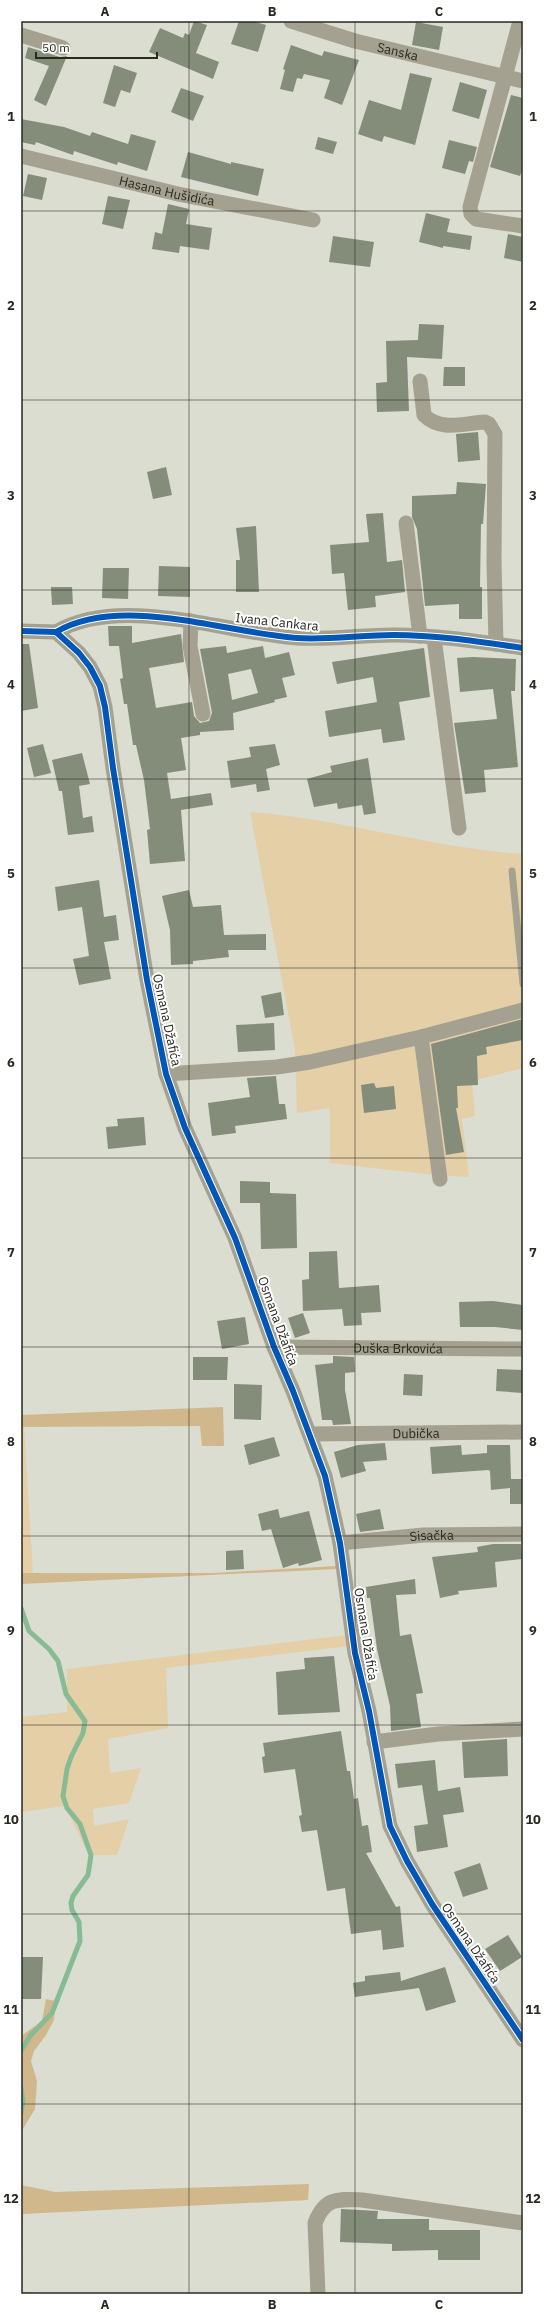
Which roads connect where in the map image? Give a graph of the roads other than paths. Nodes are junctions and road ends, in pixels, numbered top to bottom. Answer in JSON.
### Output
{"nodes":[{"id":1,"x":291,"y":21,"type":"edge"},
{"id":2,"x":520,"y":21,"type":"edge"},
{"id":3,"x":21,"y":35,"type":"edge"},
{"id":4,"x":63,"y":48,"type":"dead end"},
{"id":5,"x":506,"y":77,"type":"junction"},
{"id":6,"x":523,"y":81,"type":"edge"},
{"id":7,"x":21,"y":156,"type":"edge"},
{"id":8,"x":313,"y":220,"type":"dead end"},
{"id":9,"x":523,"y":226,"type":"edge"},
{"id":10,"x":420,"y":381,"type":"dead end"},
{"id":11,"x":406,"y":523,"type":"dead end"},
{"id":12,"x":190,"y":621,"type":"junction"},
{"id":13,"x":21,"y":631,"type":"edge"},
{"id":14,"x":56,"y":632,"type":"junction"},
{"id":15,"x":427,"y":637,"type":"junction"},
{"id":16,"x":496,"y":644,"type":"junction"},
{"id":17,"x":523,"y":648,"type":"edge"},
{"id":18,"x":203,"y":714,"type":"dead end"},
{"id":19,"x":459,"y":828,"type":"dead end"},
{"id":20,"x":512,"y":871,"type":"dead end"},
{"id":21,"x":523,"y":984,"type":"edge"},
{"id":22,"x":523,"y":1010,"type":"edge"},
{"id":23,"x":421,"y":1037,"type":"junction"},
{"id":24,"x":166,"y":1074,"type":"junction"},
{"id":25,"x":440,"y":1179,"type":"dead end"},
{"id":26,"x":274,"y":1347,"type":"junction"},
{"id":27,"x":523,"y":1349,"type":"edge"},
{"id":28,"x":523,"y":1432,"type":"edge"},
{"id":29,"x":310,"y":1434,"type":"junction"},
{"id":30,"x":523,"y":1534,"type":"edge"},
{"id":31,"x":340,"y":1543,"type":"junction"},
{"id":32,"x":523,"y":1729,"type":"edge"},
{"id":33,"x":374,"y":1742,"type":"junction"},
{"id":34,"x":523,"y":2040,"type":"edge"},
{"id":35,"x":523,"y":2224,"type":"edge"},
{"id":36,"x":318,"y":2294,"type":"edge"}],
"edges":[{"from":1,"to":5,"type":"street","name":"Sanska"},
{"from":2,"to":5,"type":"street"},
{"from":3,"to":4,"type":"street"},
{"from":5,"to":6,"type":"street","name":"Sanska"},
{"from":5,"to":9,"type":"street"},
{"from":7,"to":8,"type":"street","name":"Hasana Hušidića"},
{"from":10,"to":16,"type":"street"},
{"from":11,"to":15,"type":"street"},
{"from":12,"to":14,"type":"street","name":"Ivana Cankara"},
{"from":12,"to":15,"type":"street","name":"Ivana Cankara"},
{"from":12,"to":18,"type":"street"},
{"from":13,"to":14,"type":"street"},
{"from":14,"to":24,"type":"street","name":"Osmana Džafića"},
{"from":15,"to":16,"type":"street","name":"Ivana Cankara"},
{"from":15,"to":19,"type":"street"},
{"from":16,"to":17,"type":"street","name":"Ivana Cankara"},
{"from":20,"to":21,"type":"lane"},
{"from":22,"to":23,"type":"street"},
{"from":23,"to":24,"type":"street"},
{"from":23,"to":25,"type":"street"},
{"from":24,"to":26,"type":"street","name":"Osmana Džafića"},
{"from":26,"to":27,"type":"street","name":"Duška Brkovića"},
{"from":26,"to":29,"type":"street","name":"Osmana Džafića"},
{"from":28,"to":29,"type":"street","name":"Dubička"},
{"from":29,"to":31,"type":"street","name":"Osmana Džafića"},
{"from":30,"to":31,"type":"street","name":"Sisačka"},
{"from":31,"to":33,"type":"street","name":"Osmana Džafića"},
{"from":32,"to":33,"type":"street"},
{"from":33,"to":34,"type":"street","name":"Osmana Džafića"},
{"from":35,"to":36,"type":"street"}]}
